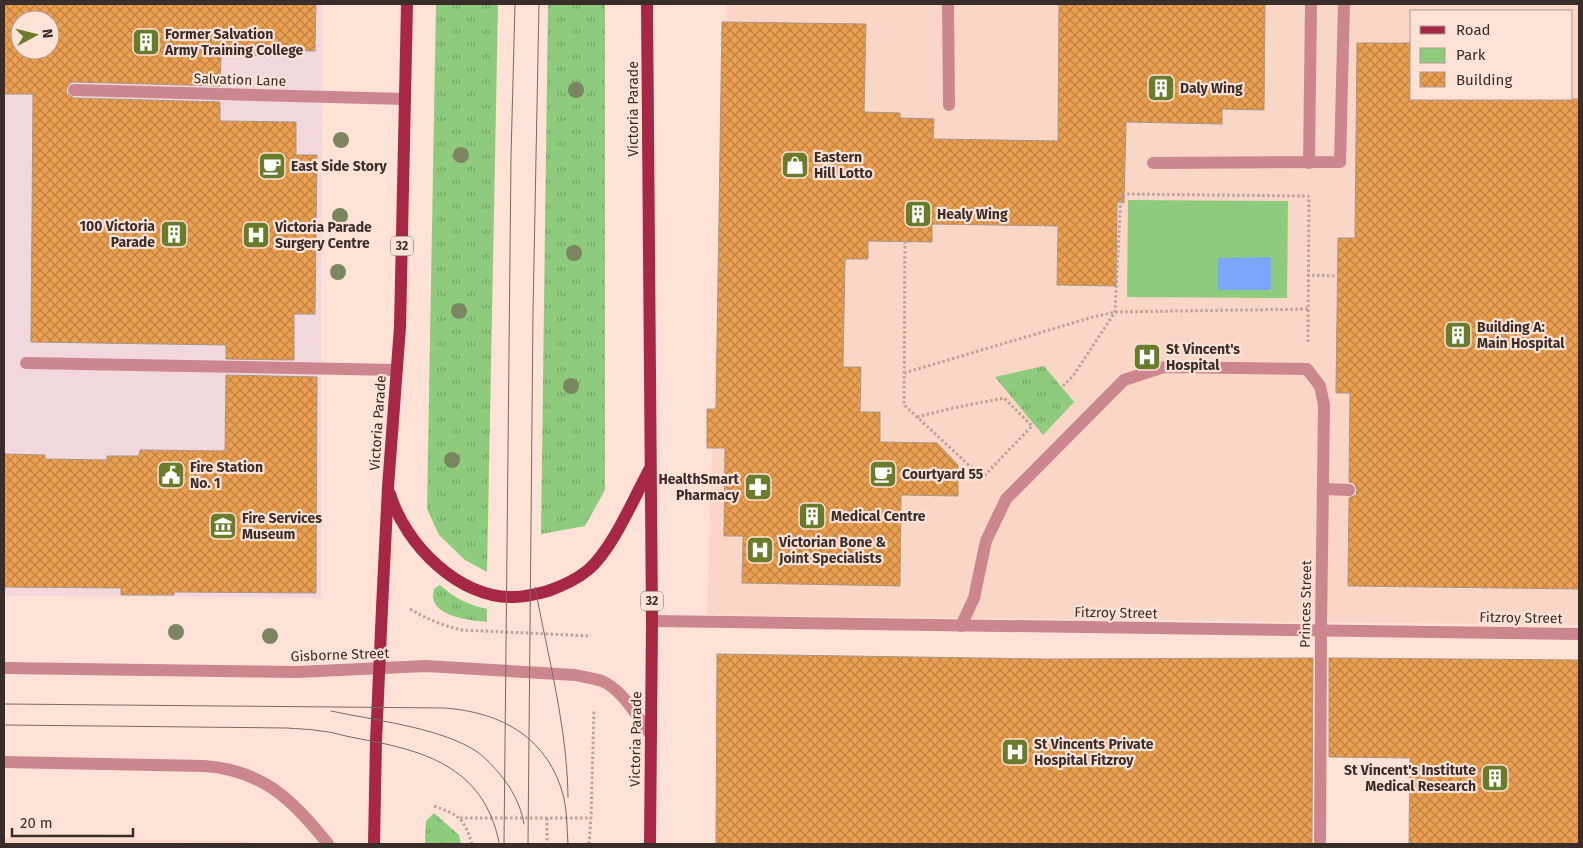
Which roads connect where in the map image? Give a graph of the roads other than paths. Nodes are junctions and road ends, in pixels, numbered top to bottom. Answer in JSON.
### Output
{"nodes":[{"id":1,"x":407,"y":4,"type":"edge"},
{"id":2,"x":647,"y":4,"type":"edge"},
{"id":3,"x":948,"y":4,"type":"edge"},
{"id":4,"x":1311,"y":4,"type":"edge"},
{"id":5,"x":1344,"y":4,"type":"edge"},
{"id":6,"x":74,"y":90,"type":"dead end"},
{"id":7,"x":405,"y":99,"type":"junction"},
{"id":8,"x":949,"y":105,"type":"dead end"},
{"id":9,"x":1153,"y":163,"type":"dead end"},
{"id":10,"x":1309,"y":163,"type":"junction"},
{"id":11,"x":26,"y":363,"type":"dead end"},
{"id":12,"x":397,"y":370,"type":"junction"},
{"id":13,"x":650,"y":467,"type":"junction"},
{"id":14,"x":388,"y":487,"type":"junction"},
{"id":15,"x":1324,"y":489,"type":"junction"},
{"id":16,"x":1349,"y":490,"type":"dead end"},
{"id":17,"x":652,"y":621,"type":"junction"},
{"id":18,"x":960,"y":626,"type":"junction"},
{"id":19,"x":1320,"y":630,"type":"junction"},
{"id":20,"x":1579,"y":634,"type":"edge"},
{"id":21,"x":4,"y":668,"type":"edge"},
{"id":22,"x":379,"y":669,"type":"junction"},
{"id":23,"x":651,"y":735,"type":"junction"},
{"id":24,"x":4,"y":762,"type":"edge"},
{"id":25,"x":328,"y":844,"type":"edge"},
{"id":26,"x":374,"y":844,"type":"edge"},
{"id":27,"x":650,"y":844,"type":"edge"},
{"id":28,"x":1320,"y":844,"type":"edge"}],
"edges":[{"from":1,"to":7,"type":"main road","name":"Victoria Parade","number":"32"},
{"from":2,"to":13,"type":"main road","name":"Victoria Parade","number":"32"},
{"from":3,"to":8,"type":"street"},
{"from":4,"to":10,"type":"street"},
{"from":5,"to":10,"type":"street"},
{"from":6,"to":7,"type":"street","name":"Salvation Lane"},
{"from":7,"to":12,"type":"main road","name":"Victoria Parade","number":"32"},
{"from":9,"to":10,"type":"street"},
{"from":11,"to":12,"type":"street"},
{"from":12,"to":14,"type":"main road","name":"Victoria Parade","number":"32"},
{"from":13,"to":14,"type":"main road"},
{"from":13,"to":17,"type":"main road","name":"Victoria Parade","number":"32"},
{"from":14,"to":22,"type":"main road","name":"Victoria Parade","number":"32"},
{"from":15,"to":16,"type":"street"},
{"from":15,"to":18,"type":"street","name":"Princes Street"},
{"from":15,"to":19,"type":"street","name":"Princes Street"},
{"from":17,"to":18,"type":"street","name":"Fitzroy Street"},
{"from":17,"to":23,"type":"main road","name":"Victoria Parade","number":"32"},
{"from":18,"to":19,"type":"street","name":"Fitzroy Street"},
{"from":19,"to":20,"type":"street","name":"Fitzroy Street"},
{"from":19,"to":28,"type":"street","name":"Princes Street"},
{"from":21,"to":22,"type":"street","name":"Gisborne Street"},
{"from":22,"to":23,"type":"street","name":"Gisborne Street"},
{"from":22,"to":26,"type":"main road","name":"Victoria Parade","number":"32"},
{"from":23,"to":27,"type":"main road","name":"Victoria Parade","number":"32"},
{"from":24,"to":25,"type":"street"}]}
